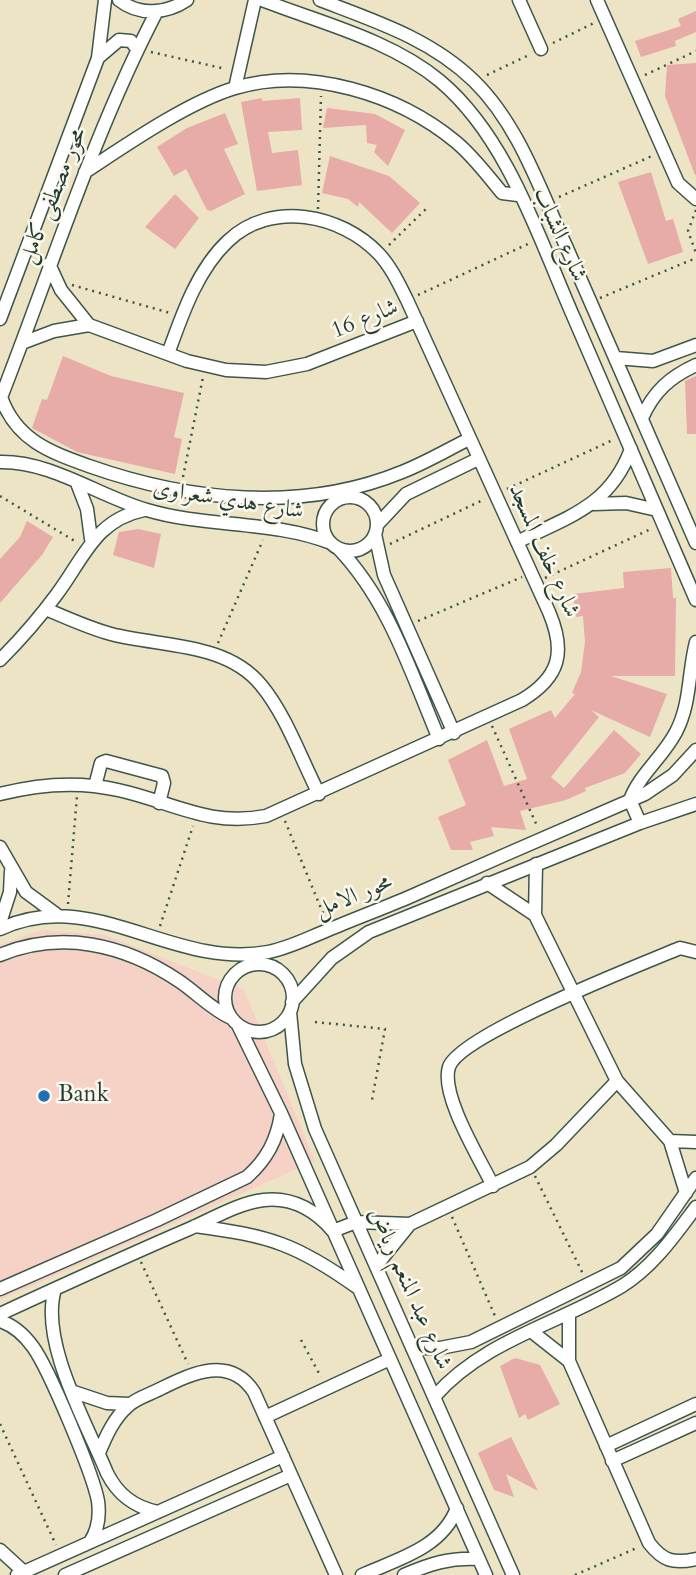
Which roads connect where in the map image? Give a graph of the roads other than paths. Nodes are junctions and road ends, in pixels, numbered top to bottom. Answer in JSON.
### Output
{"nodes":[{"id":1,"x":105,"y":0,"type":"edge"},
{"id":2,"x":119,"y":0,"type":"edge"},
{"id":3,"x":187,"y":0,"type":"edge"},
{"id":4,"x":255,"y":0,"type":"edge"},
{"id":5,"x":262,"y":0,"type":"edge"},
{"id":6,"x":320,"y":0,"type":"edge"},
{"id":7,"x":519,"y":0,"type":"edge"},
{"id":8,"x":597,"y":0,"type":"edge"},
{"id":9,"x":157,"y":11,"type":"junction"},
{"id":10,"x":137,"y":48,"type":"junction"},
{"id":11,"x":541,"y":49,"type":"dead end"},
{"id":12,"x":98,"y":58,"type":"junction"},
{"id":13,"x":235,"y":88,"type":"junction"},
{"id":14,"x":85,"y":172,"type":"junction"},
{"id":15,"x":519,"y":195,"type":"junction"},
{"id":16,"x":696,"y":199,"type":"edge"},
{"id":17,"x":49,"y":264,"type":"junction"},
{"id":18,"x":5,"y":293,"type":"edge"},
{"id":19,"x":591,"y":302,"type":"junction"},
{"id":20,"x":570,"y":311,"type":"junction"},
{"id":21,"x":0,"y":319,"type":"edge"},
{"id":22,"x":417,"y":321,"type":"junction"},
{"id":23,"x":89,"y":325,"type":"junction"},
{"id":24,"x":22,"y":343,"type":"junction"},
{"id":25,"x":695,"y":348,"type":"edge"},
{"id":26,"x":168,"y":354,"type":"junction"},
{"id":27,"x":616,"y":358,"type":"junction"},
{"id":28,"x":696,"y":365,"type":"edge"},
{"id":29,"x":1,"y":399,"type":"edge"},
{"id":30,"x":642,"y":418,"type":"junction"},
{"id":31,"x":469,"y":439,"type":"junction"},
{"id":32,"x":41,"y":447,"type":"junction"},
{"id":33,"x":631,"y":449,"type":"junction"},
{"id":34,"x":478,"y":459,"type":"junction"},
{"id":35,"x":0,"y":462,"type":"edge"},
{"id":36,"x":34,"y":465,"type":"junction"},
{"id":37,"x":77,"y":483,"type":"junction"},
{"id":38,"x":359,"y":485,"type":"junction"},
{"id":39,"x":301,"y":495,"type":"junction"},
{"id":40,"x":349,"y":498,"type":"junction"},
{"id":41,"x":594,"y":504,"type":"junction"},
{"id":42,"x":329,"y":508,"type":"junction"},
{"id":43,"x":144,"y":510,"type":"junction"},
{"id":44,"x":657,"y":510,"type":"junction"},
{"id":45,"x":376,"y":530,"type":"junction"},
{"id":46,"x":517,"y":542,"type":"junction"},
{"id":47,"x":696,"y":542,"type":"edge"},
{"id":48,"x":89,"y":544,"type":"junction"},
{"id":49,"x":334,"y":545,"type":"junction"},
{"id":50,"x":696,"y":600,"type":"edge"},
{"id":51,"x":46,"y":609,"type":"junction"},
{"id":52,"x":696,"y":642,"type":"edge"},
{"id":53,"x":0,"y":660,"type":"edge"},
{"id":54,"x":454,"y":733,"type":"junction"},
{"id":55,"x":439,"y":739,"type":"junction"},
{"id":56,"x":696,"y":750,"type":"edge"},
{"id":57,"x":95,"y":786,"type":"junction"},
{"id":58,"x":0,"y":794,"type":"edge"},
{"id":59,"x":319,"y":794,"type":"junction"},
{"id":60,"x":630,"y":800,"type":"junction"},
{"id":61,"x":159,"y":803,"type":"junction"},
{"id":62,"x":696,"y":804,"type":"edge"},
{"id":63,"x":640,"y":822,"type":"junction"},
{"id":64,"x":0,"y":847,"type":"edge"},
{"id":65,"x":536,"y":864,"type":"junction"},
{"id":66,"x":11,"y":871,"type":"junction"},
{"id":67,"x":488,"y":883,"type":"junction"},
{"id":68,"x":62,"y":914,"type":"junction"},
{"id":69,"x":535,"y":915,"type":"junction"},
{"id":70,"x":0,"y":923,"type":"edge"},
{"id":71,"x":0,"y":929,"type":"edge"},
{"id":72,"x":270,"y":952,"type":"junction"},
{"id":73,"x":696,"y":952,"type":"edge"},
{"id":74,"x":228,"y":955,"type":"junction"},
{"id":75,"x":0,"y":956,"type":"edge"},
{"id":76,"x":250,"y":965,"type":"junction"},
{"id":77,"x":572,"y":994,"type":"junction"},
{"id":78,"x":291,"y":1007,"type":"junction"},
{"id":79,"x":235,"y":1022,"type":"junction"},
{"id":80,"x":617,"y":1081,"type":"junction"},
{"id":81,"x":281,"y":1114,"type":"junction"},
{"id":82,"x":670,"y":1141,"type":"junction"},
{"id":83,"x":696,"y":1142,"type":"edge"},
{"id":84,"x":696,"y":1178,"type":"edge"},
{"id":85,"x":493,"y":1186,"type":"junction"},
{"id":86,"x":685,"y":1193,"type":"junction"},
{"id":87,"x":695,"y":1210,"type":"edge"},
{"id":88,"x":157,"y":1220,"type":"junction"},
{"id":89,"x":356,"y":1222,"type":"junction"},
{"id":90,"x":410,"y":1224,"type":"junction"},
{"id":91,"x":195,"y":1226,"type":"junction"},
{"id":92,"x":333,"y":1231,"type":"junction"},
{"id":93,"x":657,"y":1234,"type":"junction"},
{"id":94,"x":165,"y":1239,"type":"junction"},
{"id":95,"x":667,"y":1245,"type":"junction"},
{"id":96,"x":376,"y":1266,"type":"junction"},
{"id":97,"x":0,"y":1289,"type":"edge"},
{"id":98,"x":55,"y":1289,"type":"junction"},
{"id":99,"x":359,"y":1289,"type":"junction"},
{"id":100,"x":569,"y":1313,"type":"junction"},
{"id":101,"x":0,"y":1314,"type":"edge"},
{"id":102,"x":0,"y":1321,"type":"edge"},
{"id":103,"x":531,"y":1331,"type":"junction"},
{"id":104,"x":496,"y":1337,"type":"junction"},
{"id":105,"x":412,"y":1348,"type":"junction"},
{"id":106,"x":58,"y":1356,"type":"junction"},
{"id":107,"x":390,"y":1359,"type":"junction"},
{"id":108,"x":569,"y":1360,"type":"junction"},
{"id":109,"x":42,"y":1363,"type":"junction"},
{"id":110,"x":74,"y":1392,"type":"junction"},
{"id":111,"x":434,"y":1398,"type":"junction"},
{"id":112,"x":129,"y":1404,"type":"junction"},
{"id":113,"x":696,"y":1404,"type":"edge"},
{"id":114,"x":265,"y":1417,"type":"junction"},
{"id":115,"x":696,"y":1423,"type":"edge"},
{"id":116,"x":606,"y":1446,"type":"junction"},
{"id":117,"x":456,"y":1447,"type":"junction"},
{"id":118,"x":99,"y":1453,"type":"junction"},
{"id":119,"x":283,"y":1456,"type":"junction"},
{"id":120,"x":433,"y":1456,"type":"junction"},
{"id":121,"x":612,"y":1461,"type":"junction"},
{"id":122,"x":107,"y":1473,"type":"junction"},
{"id":123,"x":291,"y":1475,"type":"junction"},
{"id":124,"x":91,"y":1479,"type":"junction"},
{"id":125,"x":457,"y":1508,"type":"junction"},
{"id":126,"x":158,"y":1512,"type":"junction"},
{"id":127,"x":90,"y":1542,"type":"junction"},
{"id":128,"x":0,"y":1550,"type":"edge"},
{"id":129,"x":61,"y":1556,"type":"junction"},
{"id":130,"x":479,"y":1559,"type":"junction"},
{"id":131,"x":696,"y":1559,"type":"edge"},
{"id":132,"x":20,"y":1574,"type":"edge"},
{"id":133,"x":67,"y":1574,"type":"edge"},
{"id":134,"x":335,"y":1575,"type":"edge"},
{"id":135,"x":362,"y":1575,"type":"edge"},
{"id":136,"x":404,"y":1575,"type":"edge"},
{"id":137,"x":486,"y":1575,"type":"edge"},
{"id":138,"x":513,"y":1575,"type":"edge"}],
"edges":[{"from":1,"to":12,"type":"street","name":"محور مصطفى كامل"},
{"from":2,"to":9,"type":"street"},
{"from":3,"to":9,"type":"street"},
{"from":4,"to":13,"type":"street"},
{"from":5,"to":15,"type":"street","name":"شارع الشباب"},
{"from":6,"to":19,"type":"street","name":"شارع الشباب"},
{"from":7,"to":11,"type":"street"},
{"from":8,"to":16,"type":"street"},
{"from":9,"to":10,"type":"street","name":"محور مصطفى كامل"},
{"from":10,"to":12,"type":"street"},
{"from":10,"to":14,"type":"street","name":"محور مصطفى كامل"},
{"from":12,"to":18,"type":"street","name":"محور مصطفى كامل"},
{"from":13,"to":14,"type":"street"},
{"from":13,"to":15,"type":"street"},
{"from":14,"to":17,"type":"street","name":"محور مصطفى كامل"},
{"from":15,"to":20,"type":"street","name":"شارع الشباب"},
{"from":17,"to":23,"type":"street","name":"شارع 16"},
{"from":17,"to":24,"type":"street","name":"محور مصطفى كامل"},
{"from":18,"to":21,"type":"street","name":"محور مصطفى كامل"},
{"from":19,"to":20,"type":"street"},
{"from":19,"to":27,"type":"street","name":"شارع الشباب"},
{"from":20,"to":33,"type":"street","name":"شارع الشباب"},
{"from":22,"to":26,"type":"street","name":"شارع 16"},
{"from":22,"to":26,"type":"street","name":"شارع 16"},
{"from":22,"to":31,"type":"street","name":"شارع خلف المسجد"},
{"from":23,"to":24,"type":"street","name":"شارع 16"},
{"from":23,"to":26,"type":"street","name":"شارع 16"},
{"from":24,"to":29,"type":"street","name":"محور مصطفى كامل"},
{"from":25,"to":27,"type":"street"},
{"from":27,"to":30,"type":"street","name":"شارع الشباب"},
{"from":28,"to":30,"type":"street"},
{"from":29,"to":32,"type":"street","name":"شارع هدي شعراوى"},
{"from":30,"to":47,"type":"street","name":"شارع الشباب"},
{"from":31,"to":34,"type":"street","name":"شارع خلف المسجد"},
{"from":31,"to":38,"type":"street","name":"شارع هدي شعراوى"},
{"from":32,"to":36,"type":"street"},
{"from":32,"to":39,"type":"street","name":"شارع هدي شعراوى"},
{"from":33,"to":41,"type":"street"},
{"from":33,"to":44,"type":"street","name":"شارع الشباب"},
{"from":34,"to":45,"type":"street"},
{"from":34,"to":46,"type":"street","name":"شارع خلف المسجد"},
{"from":35,"to":36,"type":"street","name":"شارع هدي شعراوى"},
{"from":36,"to":37,"type":"street","name":"شارع هدي شعراوى"},
{"from":37,"to":43,"type":"street","name":"شارع هدي شعراوى"},
{"from":37,"to":48,"type":"street"},
{"from":38,"to":39,"type":"street","name":"شارع هدي شعراوى"},
{"from":38,"to":40,"type":"street"},
{"from":39,"to":42,"type":"street"},
{"from":40,"to":42,"type":"street"},
{"from":40,"to":45,"type":"street"},
{"from":41,"to":44,"type":"street"},
{"from":41,"to":46,"type":"street"},
{"from":42,"to":49,"type":"street"},
{"from":43,"to":48,"type":"street"},
{"from":43,"to":49,"type":"street","name":"شارع هدي شعراوى"},
{"from":44,"to":50,"type":"street","name":"شارع الشباب"},
{"from":45,"to":49,"type":"street"},
{"from":45,"to":54,"type":"street"},
{"from":46,"to":54,"type":"street","name":"شارع خلف المسجد"},
{"from":48,"to":51,"type":"street"},
{"from":49,"to":55,"type":"street","name":"شارع هدي شعراوى"},
{"from":51,"to":53,"type":"street"},
{"from":51,"to":59,"type":"street"},
{"from":52,"to":60,"type":"street"},
{"from":54,"to":55,"type":"street","name":"شارع خلف المسجد"},
{"from":55,"to":59,"type":"street","name":"شارع خلف المسجد"},
{"from":56,"to":60,"type":"street","name":"محور الامل"},
{"from":57,"to":58,"type":"street","name":"شارع خلف المسجد"},
{"from":57,"to":61,"type":"street","name":"شارع خلف المسجد"},
{"from":57,"to":61,"type":"street"},
{"from":59,"to":61,"type":"street","name":"شارع خلف المسجد"},
{"from":60,"to":63,"type":"street"},
{"from":60,"to":72,"type":"street","name":"محور الامل"},
{"from":62,"to":63,"type":"street","name":"محور الامل"},
{"from":63,"to":65,"type":"street","name":"محور الامل"},
{"from":64,"to":66,"type":"street"},
{"from":65,"to":67,"type":"street","name":"محور الامل"},
{"from":65,"to":69,"type":"street"},
{"from":66,"to":68,"type":"street"},
{"from":66,"to":70,"type":"street"},
{"from":67,"to":69,"type":"street"},
{"from":67,"to":78,"type":"street","name":"محور الامل"},
{"from":68,"to":71,"type":"street","name":"محور الامل"},
{"from":68,"to":74,"type":"street","name":"محور الامل"},
{"from":69,"to":77,"type":"street"},
{"from":72,"to":74,"type":"street","name":"محور الامل"},
{"from":72,"to":76,"type":"street"},
{"from":73,"to":77,"type":"street"},
{"from":74,"to":76,"type":"street"},
{"from":75,"to":79,"type":"street","name":"شارع عبد المنعم رياض"},
{"from":76,"to":78,"type":"street"},
{"from":76,"to":79,"type":"street"},
{"from":77,"to":80,"type":"street"},
{"from":77,"to":85,"type":"street"},
{"from":78,"to":79,"type":"street"},
{"from":78,"to":89,"type":"street","name":"شارع عبد المنعم رياض"},
{"from":79,"to":81,"type":"street","name":"شارع عبد المنعم رياض"},
{"from":80,"to":82,"type":"street"},
{"from":80,"to":85,"type":"street"},
{"from":81,"to":88,"type":"street"},
{"from":81,"to":92,"type":"street","name":"شارع عبد المنعم رياض"},
{"from":82,"to":83,"type":"street"},
{"from":82,"to":86,"type":"street"},
{"from":84,"to":86,"type":"street"},
{"from":85,"to":90,"type":"street"},
{"from":86,"to":93,"type":"street"},
{"from":87,"to":95,"type":"street"},
{"from":88,"to":94,"type":"street"},
{"from":88,"to":97,"type":"street"},
{"from":89,"to":90,"type":"street"},
{"from":89,"to":92,"type":"street"},
{"from":89,"to":96,"type":"street","name":"شارع عبد المنعم رياض"},
{"from":90,"to":96,"type":"street"},
{"from":91,"to":92,"type":"street"},
{"from":91,"to":94,"type":"street"},
{"from":91,"to":99,"type":"street"},
{"from":92,"to":99,"type":"street","name":"شارع عبد المنعم رياض"},
{"from":93,"to":95,"type":"street"},
{"from":93,"to":104,"type":"street"},
{"from":94,"to":98,"type":"street"},
{"from":95,"to":100,"type":"street"},
{"from":96,"to":105,"type":"street","name":"شارع عبد المنعم رياض"},
{"from":98,"to":101,"type":"street"},
{"from":98,"to":106,"type":"street"},
{"from":99,"to":107,"type":"street","name":"شارع عبد المنعم رياض"},
{"from":100,"to":103,"type":"street"},
{"from":100,"to":108,"type":"street"},
{"from":102,"to":109,"type":"street"},
{"from":103,"to":104,"type":"street"},
{"from":103,"to":108,"type":"street"},
{"from":104,"to":105,"type":"street"},
{"from":104,"to":111,"type":"street"},
{"from":105,"to":111,"type":"street","name":"شارع عبد المنعم رياض"},
{"from":106,"to":109,"type":"street"},
{"from":106,"to":110,"type":"street"},
{"from":107,"to":114,"type":"street"},
{"from":107,"to":120,"type":"street","name":"شارع عبد المنعم رياض"},
{"from":108,"to":116,"type":"street"},
{"from":109,"to":124,"type":"street"},
{"from":110,"to":112,"type":"street"},
{"from":110,"to":118,"type":"street"},
{"from":111,"to":117,"type":"street","name":"شارع عبد المنعم رياض"},
{"from":112,"to":114,"type":"street"},
{"from":112,"to":118,"type":"street"},
{"from":113,"to":116,"type":"street"},
{"from":114,"to":119,"type":"street"},
{"from":115,"to":121,"type":"street"},
{"from":116,"to":121,"type":"street"},
{"from":117,"to":120,"type":"street"},
{"from":117,"to":138,"type":"street","name":"شارع عبد المنعم رياض"},
{"from":118,"to":122,"type":"street"},
{"from":119,"to":123,"type":"street"},
{"from":119,"to":126,"type":"street"},
{"from":120,"to":125,"type":"street","name":"شارع عبد المنعم رياض"},
{"from":121,"to":131,"type":"street"},
{"from":122,"to":124,"type":"street"},
{"from":122,"to":126,"type":"street"},
{"from":123,"to":133,"type":"street"},
{"from":123,"to":134,"type":"street"},
{"from":124,"to":127,"type":"street"},
{"from":125,"to":130,"type":"street","name":"شارع عبد المنعم رياض"},
{"from":125,"to":135,"type":"street"},
{"from":126,"to":127,"type":"street"},
{"from":127,"to":129,"type":"street"},
{"from":128,"to":132,"type":"street"},
{"from":129,"to":132,"type":"street"},
{"from":129,"to":133,"type":"street"},
{"from":130,"to":136,"type":"street"},
{"from":130,"to":137,"type":"street","name":"شارع عبد المنعم رياض"}]}
